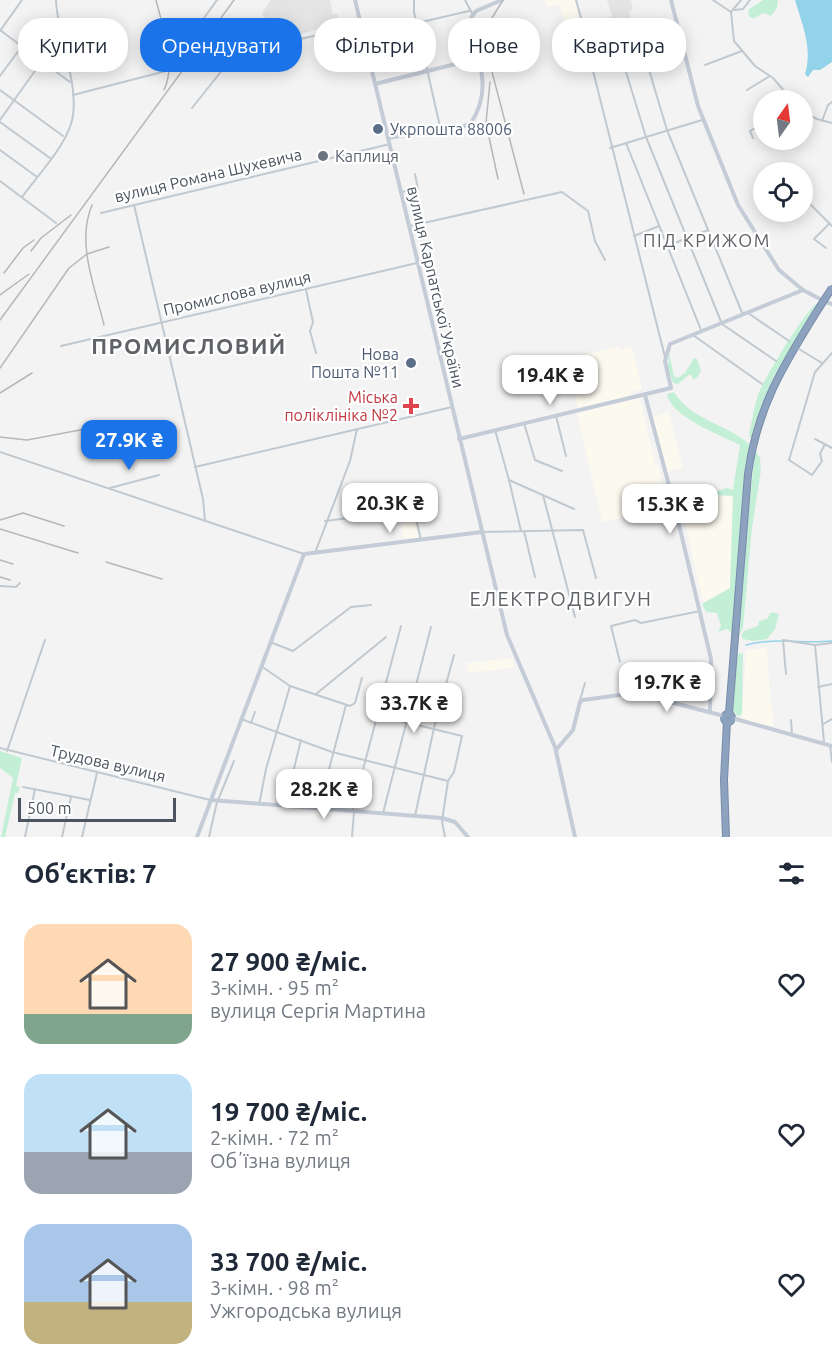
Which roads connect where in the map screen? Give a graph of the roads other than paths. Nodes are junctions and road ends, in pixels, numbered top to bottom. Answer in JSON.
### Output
{"nodes":[{"id":1,"x":22,"y":0,"type":"edge"},
{"id":2,"x":56,"y":0,"type":"edge"},
{"id":3,"x":218,"y":0,"type":"edge"},
{"id":4,"x":355,"y":0,"type":"edge"},
{"id":5,"x":414,"y":0,"type":"edge"},
{"id":6,"x":465,"y":0,"type":"edge"},
{"id":7,"x":488,"y":0,"type":"edge"},
{"id":8,"x":502,"y":0,"type":"edge"},
{"id":9,"x":576,"y":0,"type":"edge"},
{"id":10,"x":671,"y":0,"type":"edge"},
{"id":11,"x":713,"y":0,"type":"edge"},
{"id":12,"x":741,"y":0,"type":"edge"},
{"id":13,"x":750,"y":0,"type":"edge"},
{"id":14,"x":490,"y":5,"type":"junction"},
{"id":15,"x":735,"y":10,"type":"junction"},
{"id":16,"x":731,"y":12,"type":"junction"},
{"id":17,"x":471,"y":13,"type":"junction"},
{"id":18,"x":359,"y":18,"type":"edge"},
{"id":19,"x":416,"y":18,"type":"edge"},
{"id":20,"x":471,"y":18,"type":"edge"},
{"id":21,"x":581,"y":18,"type":"edge"},
{"id":22,"x":436,"y":19,"type":"edge"},
{"id":23,"x":0,"y":31,"type":"edge"},
{"id":24,"x":314,"y":36,"type":"edge"},
{"id":25,"x":18,"y":43,"type":"edge"},
{"id":26,"x":18,"y":51,"type":"edge"},
{"id":27,"x":742,"y":51,"type":"junction"},
{"id":28,"x":705,"y":65,"type":"dead end"},
{"id":29,"x":34,"y":72,"type":"edge"},
{"id":30,"x":57,"y":72,"type":"edge"},
{"id":31,"x":372,"y":72,"type":"edge"},
{"id":32,"x":424,"y":72,"type":"edge"},
{"id":33,"x":428,"y":72,"type":"edge"},
{"id":34,"x":482,"y":72,"type":"edge"},
{"id":35,"x":593,"y":72,"type":"edge"},
{"id":36,"x":626,"y":72,"type":"edge"},
{"id":37,"x":649,"y":72,"type":"edge"},
{"id":38,"x":0,"y":76,"type":"edge"},
{"id":39,"x":770,"y":76,"type":"junction"},
{"id":40,"x":71,"y":82,"type":"junction"},
{"id":41,"x":375,"y":84,"type":"junction"},
{"id":42,"x":0,"y":90,"type":"edge"},
{"id":43,"x":747,"y":90,"type":"dead end"},
{"id":44,"x":783,"y":90,"type":"edge"},
{"id":45,"x":73,"y":95,"type":"junction"},
{"id":46,"x":14,"y":100,"type":"junction"},
{"id":47,"x":832,"y":102,"type":"edge"},
{"id":48,"x":192,"y":108,"type":"dead end"},
{"id":49,"x":813,"y":116,"type":"edge"},
{"id":50,"x":703,"y":119,"type":"junction"},
{"id":51,"x":0,"y":121,"type":"edge"},
{"id":52,"x":822,"y":121,"type":"junction"},
{"id":53,"x":832,"y":123,"type":"edge"},
{"id":54,"x":753,"y":129,"type":"edge"},
{"id":55,"x":667,"y":130,"type":"junction"},
{"id":56,"x":441,"y":131,"type":"junction"},
{"id":57,"x":64,"y":137,"type":"junction"},
{"id":58,"x":646,"y":137,"type":"junction"},
{"id":59,"x":388,"y":138,"type":"junction"},
{"id":60,"x":753,"y":138,"type":"dead end"},
{"id":61,"x":626,"y":143,"type":"junction"},
{"id":62,"x":390,"y":144,"type":"junction"},
{"id":63,"x":610,"y":148,"type":"junction"},
{"id":64,"x":0,"y":150,"type":"edge"},
{"id":65,"x":50,"y":158,"type":"junction"},
{"id":66,"x":415,"y":174,"type":"dead end"},
{"id":67,"x":37,"y":177,"type":"junction"},
{"id":68,"x":0,"y":180,"type":"edge"},
{"id":69,"x":401,"y":192,"type":"junction"},
{"id":70,"x":22,"y":197,"type":"junction"},
{"id":71,"x":134,"y":205,"type":"junction"},
{"id":72,"x":813,"y":207,"type":"edge"},
{"id":73,"x":101,"y":213,"type":"dead end"},
{"id":74,"x":56,"y":223,"type":"dead end"},
{"id":75,"x":830,"y":225,"type":"edge"},
{"id":76,"x":409,"y":226,"type":"junction"},
{"id":77,"x":659,"y":226,"type":"junction"},
{"id":78,"x":708,"y":230,"type":"junction"},
{"id":79,"x":634,"y":236,"type":"junction"},
{"id":80,"x":687,"y":238,"type":"junction"},
{"id":81,"x":667,"y":246,"type":"junction"},
{"id":82,"x":826,"y":248,"type":"dead end"},
{"id":83,"x":605,"y":260,"type":"dead end"},
{"id":84,"x":418,"y":262,"type":"junction"},
{"id":85,"x":832,"y":288,"type":"edge"},
{"id":86,"x":306,"y":290,"type":"junction"},
{"id":87,"x":802,"y":290,"type":"junction"},
{"id":88,"x":832,"y":304,"type":"edge"},
{"id":89,"x":748,"y":313,"type":"junction"},
{"id":90,"x":743,"y":315,"type":"junction"},
{"id":91,"x":162,"y":323,"type":"junction"},
{"id":92,"x":722,"y":324,"type":"junction"},
{"id":93,"x":701,"y":332,"type":"junction"},
{"id":94,"x":693,"y":335,"type":"junction"},
{"id":95,"x":789,"y":341,"type":"dead end"},
{"id":96,"x":61,"y":346,"type":"dead end"},
{"id":97,"x":799,"y":349,"type":"dead end"},
{"id":98,"x":316,"y":353,"type":"dead end"},
{"id":99,"x":832,"y":353,"type":"edge"},
{"id":100,"x":665,"y":357,"type":"junction"},
{"id":101,"x":776,"y":361,"type":"dead end"},
{"id":102,"x":822,"y":363,"type":"junction"},
{"id":103,"x":762,"y":384,"type":"dead end"},
{"id":104,"x":645,"y":395,"type":"junction"},
{"id":105,"x":452,"y":407,"type":"junction"},
{"id":106,"x":556,"y":416,"type":"junction"},
{"id":107,"x":524,"y":423,"type":"junction"},
{"id":108,"x":357,"y":429,"type":"junction"},
{"id":109,"x":495,"y":430,"type":"junction"},
{"id":110,"x":459,"y":439,"type":"junction"},
{"id":111,"x":815,"y":439,"type":"dead end"},
{"id":112,"x":825,"y":444,"type":"junction"},
{"id":113,"x":832,"y":448,"type":"edge"},
{"id":114,"x":0,"y":452,"type":"edge"},
{"id":115,"x":566,"y":456,"type":"dead end"},
{"id":116,"x":195,"y":467,"type":"junction"},
{"id":117,"x":562,"y":471,"type":"dead end"},
{"id":118,"x":159,"y":475,"type":"dead end"},
{"id":119,"x":509,"y":480,"type":"junction"},
{"id":120,"x":109,"y":489,"type":"junction"},
{"id":121,"x":543,"y":495,"type":"junction"},
{"id":122,"x":574,"y":508,"type":"dead end"},
{"id":123,"x":205,"y":521,"type":"junction"},
{"id":124,"x":325,"y":521,"type":"junction"},
{"id":125,"x":551,"y":530,"type":"junction"},
{"id":126,"x":523,"y":531,"type":"junction"},
{"id":127,"x":482,"y":532,"type":"junction"},
{"id":128,"x":421,"y":541,"type":"junction"},
{"id":129,"x":315,"y":553,"type":"junction"},
{"id":130,"x":304,"y":554,"type":"junction"},
{"id":131,"x":535,"y":577,"type":"dead end"},
{"id":132,"x":596,"y":578,"type":"dead end"},
{"id":133,"x":20,"y":583,"type":"dead end"},
{"id":134,"x":0,"y":586,"type":"edge"},
{"id":135,"x":371,"y":605,"type":"dead end"},
{"id":136,"x":700,"y":611,"type":"junction"},
{"id":137,"x":575,"y":617,"type":"dead end"},
{"id":138,"x":401,"y":626,"type":"dead end"},
{"id":139,"x":431,"y":627,"type":"dead end"},
{"id":140,"x":386,"y":637,"type":"dead end"},
{"id":141,"x":45,"y":640,"type":"dead end"},
{"id":142,"x":270,"y":642,"type":"junction"},
{"id":143,"x":832,"y":643,"type":"edge"},
{"id":144,"x":815,"y":645,"type":"junction"},
{"id":145,"x":453,"y":655,"type":"dead end"},
{"id":146,"x":620,"y":662,"type":"dead end"},
{"id":147,"x":261,"y":666,"type":"junction"},
{"id":148,"x":786,"y":674,"type":"dead end"},
{"id":149,"x":362,"y":678,"type":"dead end"},
{"id":150,"x":585,"y":683,"type":"dead end"},
{"id":151,"x":832,"y":684,"type":"edge"},
{"id":152,"x":290,"y":686,"type":"junction"},
{"id":153,"x":818,"y":687,"type":"junction"},
{"id":154,"x":316,"y":694,"type":"junction"},
{"id":155,"x":580,"y":702,"type":"junction"},
{"id":156,"x":346,"y":705,"type":"junction"},
{"id":157,"x":255,"y":712,"type":"dead end"},
{"id":158,"x":710,"y":712,"type":"junction"},
{"id":159,"x":376,"y":715,"type":"junction"},
{"id":160,"x":728,"y":717,"type":"junction"},
{"id":161,"x":832,"y":718,"type":"edge"},
{"id":162,"x":241,"y":719,"type":"junction"},
{"id":163,"x":791,"y":720,"type":"dead end"},
{"id":164,"x":405,"y":722,"type":"junction"},
{"id":165,"x":251,"y":723,"type":"junction"},
{"id":166,"x":824,"y":724,"type":"junction"},
{"id":167,"x":434,"y":728,"type":"junction"},
{"id":168,"x":277,"y":732,"type":"junction"},
{"id":169,"x":792,"y":734,"type":"junction"},
{"id":170,"x":301,"y":740,"type":"junction"},
{"id":171,"x":823,"y":743,"type":"junction"},
{"id":172,"x":831,"y":746,"type":"edge"},
{"id":173,"x":0,"y":748,"type":"edge"},
{"id":174,"x":556,"y":748,"type":"junction"},
{"id":175,"x":7,"y":750,"type":"junction"},
{"id":176,"x":332,"y":752,"type":"junction"},
{"id":177,"x":234,"y":761,"type":"dead end"},
{"id":178,"x":363,"y":761,"type":"junction"},
{"id":179,"x":832,"y":762,"type":"edge"},
{"id":180,"x":394,"y":769,"type":"junction"},
{"id":181,"x":97,"y":773,"type":"junction"},
{"id":182,"x":423,"y":777,"type":"junction"},
{"id":183,"x":448,"y":782,"type":"junction"},
{"id":184,"x":23,"y":787,"type":"dead end"},
{"id":185,"x":35,"y":789,"type":"junction"},
{"id":186,"x":71,"y":797,"type":"junction"},
{"id":187,"x":90,"y":800,"type":"junction"},
{"id":188,"x":211,"y":800,"type":"junction"},
{"id":189,"x":217,"y":802,"type":"junction"},
{"id":190,"x":259,"y":805,"type":"junction"},
{"id":191,"x":285,"y":807,"type":"junction"},
{"id":192,"x":318,"y":809,"type":"junction"},
{"id":193,"x":353,"y":812,"type":"junction"},
{"id":194,"x":383,"y":813,"type":"junction"},
{"id":195,"x":415,"y":816,"type":"junction"},
{"id":196,"x":442,"y":818,"type":"junction"},
{"id":197,"x":25,"y":837,"type":"edge"},
{"id":198,"x":62,"y":837,"type":"edge"},
{"id":199,"x":82,"y":837,"type":"edge"},
{"id":200,"x":197,"y":837,"type":"edge"},
{"id":201,"x":209,"y":837,"type":"edge"},
{"id":202,"x":351,"y":837,"type":"edge"},
{"id":203,"x":445,"y":837,"type":"edge"},
{"id":204,"x":468,"y":837,"type":"edge"},
{"id":205,"x":575,"y":837,"type":"edge"},
{"id":206,"x":726,"y":837,"type":"edge"}],
"edges":[{"from":1,"to":23,"type":"street"},
{"from":2,"to":40,"type":"street"},
{"from":3,"to":45,"type":"street"},
{"from":4,"to":18,"type":"street","name":"вулиця Карпатської України"},
{"from":5,"to":19,"type":"street"},
{"from":6,"to":17,"type":"street"},
{"from":7,"to":14,"type":"street"},
{"from":8,"to":14,"type":"street"},
{"from":9,"to":21,"type":"street"},
{"from":10,"to":50,"type":"street"},
{"from":11,"to":16,"type":"street"},
{"from":12,"to":15,"type":"street"},
{"from":13,"to":15,"type":"street"},
{"from":14,"to":17,"type":"street"},
{"from":15,"to":16,"type":"street"},
{"from":16,"to":27,"type":"street"},
{"from":17,"to":20,"type":"street"},
{"from":17,"to":22,"type":"street"},
{"from":23,"to":25,"type":"street"},
{"from":24,"to":48,"type":"street"},
{"from":26,"to":38,"type":"street"},
{"from":27,"to":28,"type":"street"},
{"from":27,"to":39,"type":"street"},
{"from":29,"to":46,"type":"street"},
{"from":30,"to":40,"type":"street"},
{"from":31,"to":41,"type":"street","name":"вулиця Карпатської України"},
{"from":32,"to":41,"type":"street"},
{"from":33,"to":56,"type":"street"},
{"from":34,"to":56,"type":"street"},
{"from":35,"to":63,"type":"street"},
{"from":36,"to":58,"type":"street"},
{"from":37,"to":55,"type":"street"},
{"from":39,"to":43,"type":"street"},
{"from":39,"to":44,"type":"street"},
{"from":40,"to":45,"type":"street"},
{"from":41,"to":59,"type":"street","name":"вулиця Карпатської України"},
{"from":42,"to":46,"type":"street"},
{"from":45,"to":57,"type":"street"},
{"from":46,"to":51,"type":"street"},
{"from":46,"to":57,"type":"street"},
{"from":47,"to":52,"type":"street"},
{"from":49,"to":52,"type":"street"},
{"from":50,"to":55,"type":"street"},
{"from":50,"to":87,"type":"street"},
{"from":51,"to":65,"type":"street"},
{"from":52,"to":53,"type":"street"},
{"from":54,"to":60,"type":"street"},
{"from":55,"to":58,"type":"street"},
{"from":55,"to":78,"type":"street"},
{"from":56,"to":59,"type":"street"},
{"from":57,"to":65,"type":"street"},
{"from":58,"to":61,"type":"street"},
{"from":58,"to":80,"type":"street"},
{"from":59,"to":62,"type":"street","name":"вулиця Карпатської України"},
{"from":61,"to":63,"type":"street"},
{"from":61,"to":77,"type":"street"},
{"from":62,"to":69,"type":"street","name":"вулиця Карпатської України"},
{"from":62,"to":71,"type":"street","name":"вулиця Романа Шухевича"},
{"from":63,"to":79,"type":"street"},
{"from":64,"to":67,"type":"street"},
{"from":65,"to":67,"type":"street"},
{"from":66,"to":69,"type":"street"},
{"from":67,"to":70,"type":"street"},
{"from":68,"to":70,"type":"street"},
{"from":69,"to":76,"type":"street","name":"вулиця Карпатської України"},
{"from":70,"to":74,"type":"street"},
{"from":71,"to":73,"type":"street","name":"вулиця Романа Шухевича"},
{"from":71,"to":91,"type":"street"},
{"from":72,"to":75,"type":"street"},
{"from":75,"to":82,"type":"street"},
{"from":76,"to":83,"type":"street"},
{"from":76,"to":84,"type":"street","name":"вулиця Карпатської України"},
{"from":77,"to":79,"type":"street"},
{"from":77,"to":81,"type":"street"},
{"from":78,"to":80,"type":"street"},
{"from":78,"to":90,"type":"street"},
{"from":79,"to":100,"type":"street"},
{"from":80,"to":81,"type":"street"},
{"from":80,"to":92,"type":"street"},
{"from":81,"to":93,"type":"street"},
{"from":84,"to":86,"type":"street","name":"Промислова вулиця"},
{"from":84,"to":105,"type":"street","name":"вулиця Карпатської України"},
{"from":85,"to":160,"type":"highway","bridge":true},
{"from":86,"to":91,"type":"street","name":"Промислова вулиця"},
{"from":86,"to":98,"type":"street"},
{"from":87,"to":88,"type":"street"},
{"from":87,"to":89,"type":"street"},
{"from":89,"to":90,"type":"street"},
{"from":89,"to":95,"type":"street"},
{"from":90,"to":92,"type":"street"},
{"from":91,"to":96,"type":"street","name":"Промислова вулиця"},
{"from":91,"to":116,"type":"street"},
{"from":92,"to":93,"type":"street"},
{"from":92,"to":101,"type":"street"},
{"from":93,"to":94,"type":"street"},
{"from":94,"to":100,"type":"street"},
{"from":94,"to":103,"type":"street"},
{"from":97,"to":102,"type":"street"},
{"from":99,"to":102,"type":"street"},
{"from":100,"to":104,"type":"street"},
{"from":102,"to":112,"type":"street"},
{"from":104,"to":106,"type":"street"},
{"from":104,"to":136,"type":"street"},
{"from":105,"to":108,"type":"street"},
{"from":105,"to":110,"type":"street","name":"вулиця Карпатської України"},
{"from":106,"to":107,"type":"street"},
{"from":106,"to":115,"type":"street"},
{"from":107,"to":109,"type":"street"},
{"from":107,"to":117,"type":"street"},
{"from":108,"to":116,"type":"street"},
{"from":108,"to":124,"type":"street"},
{"from":109,"to":110,"type":"street"},
{"from":109,"to":119,"type":"street"},
{"from":110,"to":127,"type":"street","name":"вулиця Карпатської України"},
{"from":111,"to":112,"type":"street"},
{"from":112,"to":113,"type":"street"},
{"from":114,"to":120,"type":"street"},
{"from":116,"to":123,"type":"street"},
{"from":118,"to":120,"type":"street"},
{"from":119,"to":121,"type":"street"},
{"from":119,"to":126,"type":"street"},
{"from":120,"to":123,"type":"street"},
{"from":121,"to":122,"type":"street"},
{"from":121,"to":125,"type":"street"},
{"from":123,"to":130,"type":"street"},
{"from":124,"to":128,"type":"street"},
{"from":124,"to":129,"type":"street"},
{"from":125,"to":126,"type":"street"},
{"from":125,"to":132,"type":"street"},
{"from":125,"to":137,"type":"street"},
{"from":126,"to":127,"type":"street"},
{"from":126,"to":131,"type":"street"},
{"from":127,"to":128,"type":"street"},
{"from":127,"to":174,"type":"street","name":"вулиця Карпатської України"},
{"from":128,"to":129,"type":"street"},
{"from":129,"to":130,"type":"street"},
{"from":130,"to":142,"type":"street"},
{"from":133,"to":134,"type":"street"},
{"from":135,"to":142,"type":"street"},
{"from":136,"to":146,"type":"street"},
{"from":136,"to":158,"type":"street"},
{"from":138,"to":159,"type":"street"},
{"from":139,"to":164,"type":"street"},
{"from":140,"to":154,"type":"street"},
{"from":141,"to":175,"type":"street"},
{"from":142,"to":147,"type":"street"},
{"from":143,"to":144,"type":"street"},
{"from":144,"to":148,"type":"street"},
{"from":144,"to":153,"type":"street"},
{"from":145,"to":167,"type":"street"},
{"from":147,"to":152,"type":"street"},
{"from":147,"to":162,"type":"street"},
{"from":149,"to":156,"type":"street"},
{"from":150,"to":155,"type":"street"},
{"from":151,"to":153,"type":"street"},
{"from":152,"to":154,"type":"street"},
{"from":152,"to":168,"type":"street"},
{"from":153,"to":166,"type":"street"},
{"from":154,"to":156,"type":"street"},
{"from":155,"to":158,"type":"street"},
{"from":155,"to":174,"type":"street"},
{"from":156,"to":176,"type":"street"},
{"from":157,"to":165,"type":"street"},
{"from":158,"to":160,"type":"street"},
{"from":159,"to":164,"type":"street"},
{"from":159,"to":178,"type":"street"},
{"from":160,"to":169,"type":"street"},
{"from":160,"to":206,"type":"highway"},
{"from":161,"to":166,"type":"street"},
{"from":162,"to":165,"type":"street"},
{"from":162,"to":188,"type":"street"},
{"from":163,"to":169,"type":"street"},
{"from":164,"to":167,"type":"street"},
{"from":164,"to":180,"type":"street"},
{"from":165,"to":168,"type":"street"},
{"from":166,"to":171,"type":"street"},
{"from":167,"to":182,"type":"street"},
{"from":167,"to":183,"type":"street"},
{"from":168,"to":170,"type":"street"},
{"from":168,"to":190,"type":"street"},
{"from":169,"to":171,"type":"street"},
{"from":170,"to":176,"type":"street"},
{"from":170,"to":191,"type":"street"},
{"from":171,"to":172,"type":"street"},
{"from":172,"to":179,"type":"street"},
{"from":173,"to":175,"type":"street","name":"Трудова вулиця"},
{"from":174,"to":205,"type":"street"},
{"from":175,"to":181,"type":"street","name":"Трудова вулиця"},
{"from":176,"to":178,"type":"street"},
{"from":176,"to":192,"type":"street"},
{"from":177,"to":189,"type":"street"},
{"from":178,"to":180,"type":"street"},
{"from":178,"to":193,"type":"street"},
{"from":180,"to":182,"type":"street"},
{"from":180,"to":194,"type":"street"},
{"from":181,"to":187,"type":"street"},
{"from":181,"to":188,"type":"street","name":"Трудова вулиця"},
{"from":182,"to":183,"type":"street"},
{"from":182,"to":195,"type":"street"},
{"from":183,"to":196,"type":"street"},
{"from":184,"to":185,"type":"street"},
{"from":185,"to":186,"type":"street"},
{"from":185,"to":197,"type":"street"},
{"from":186,"to":187,"type":"street"},
{"from":186,"to":198,"type":"street"},
{"from":187,"to":199,"type":"street"},
{"from":188,"to":189,"type":"street"},
{"from":188,"to":200,"type":"street"},
{"from":189,"to":190,"type":"street"},
{"from":189,"to":201,"type":"street"},
{"from":190,"to":191,"type":"street"},
{"from":191,"to":192,"type":"street"},
{"from":192,"to":193,"type":"street"},
{"from":193,"to":194,"type":"street"},
{"from":193,"to":202,"type":"street"},
{"from":194,"to":195,"type":"street"},
{"from":195,"to":196,"type":"street"},
{"from":196,"to":203,"type":"street"},
{"from":196,"to":204,"type":"street"}]}
